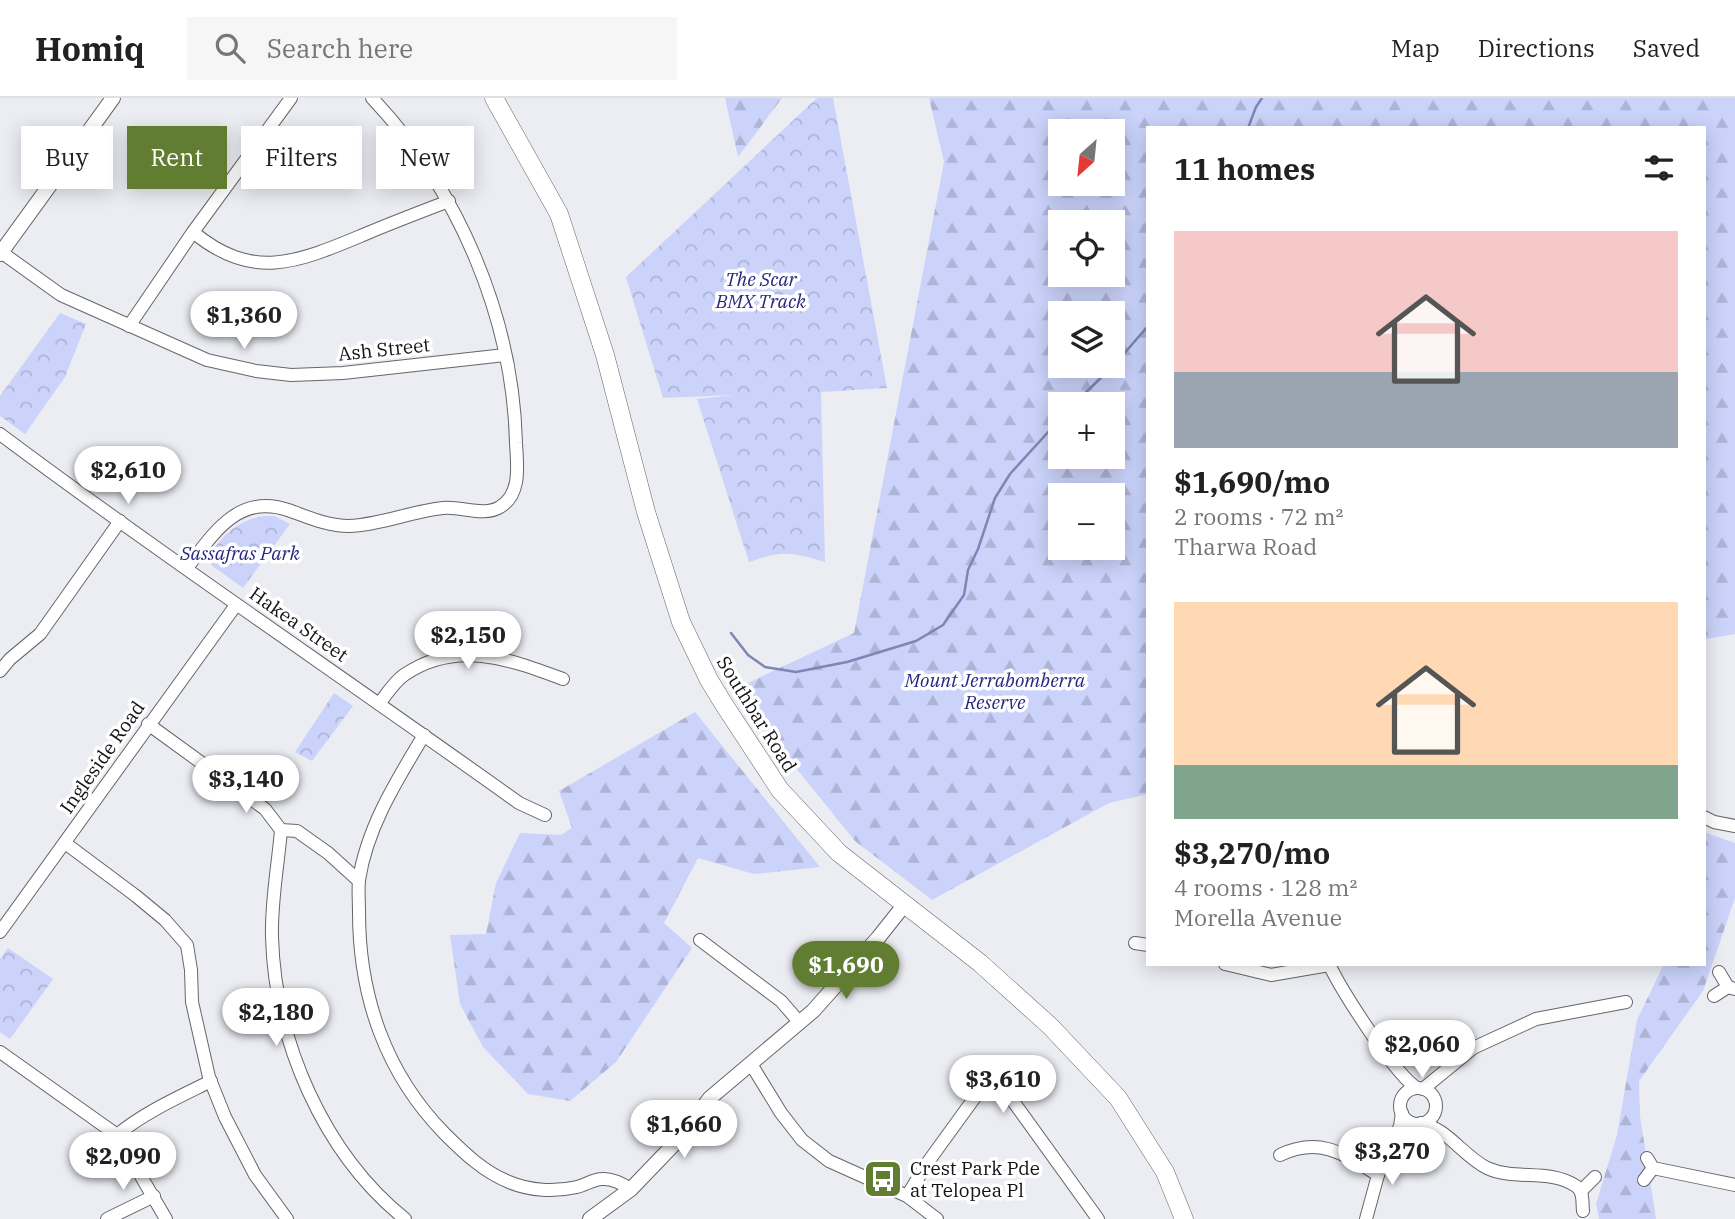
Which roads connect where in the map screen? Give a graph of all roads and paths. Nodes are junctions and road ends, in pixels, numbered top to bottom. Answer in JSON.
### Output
{"nodes":[{"id":1,"x":113,"y":98,"type":"edge"},
{"id":2,"x":290,"y":98,"type":"edge"},
{"id":3,"x":372,"y":98,"type":"edge"},
{"id":4,"x":495,"y":99,"type":"edge"},
{"id":5,"x":449,"y":201,"type":"junction"},
{"id":6,"x":193,"y":232,"type":"junction"},
{"id":7,"x":1,"y":253,"type":"edge"},
{"id":8,"x":128,"y":326,"type":"junction"},
{"id":9,"x":505,"y":355,"type":"junction"},
{"id":10,"x":0,"y":433,"type":"edge"},
{"id":11,"x":120,"y":521,"type":"junction"},
{"id":12,"x":187,"y":568,"type":"junction"},
{"id":13,"x":236,"y":605,"type":"junction"},
{"id":14,"x":0,"y":671,"type":"edge"},
{"id":15,"x":563,"y":679,"type":"dead end"},
{"id":16,"x":379,"y":704,"type":"junction"},
{"id":17,"x":148,"y":724,"type":"junction"},
{"id":18,"x":424,"y":735,"type":"junction"},
{"id":19,"x":545,"y":815,"type":"dead end"},
{"id":20,"x":1706,"y":818,"type":"edge"},
{"id":21,"x":1735,"y":826,"type":"edge"},
{"id":22,"x":281,"y":830,"type":"junction"},
{"id":23,"x":65,"y":843,"type":"junction"},
{"id":24,"x":359,"y":881,"type":"junction"},
{"id":25,"x":905,"y":904,"type":"junction"},
{"id":26,"x":0,"y":932,"type":"edge"},
{"id":27,"x":700,"y":940,"type":"dead end"},
{"id":28,"x":1233,"y":966,"type":"edge"},
{"id":29,"x":1323,"y":966,"type":"edge"},
{"id":30,"x":1330,"y":966,"type":"edge"},
{"id":31,"x":1719,"y":972,"type":"dead end"},
{"id":32,"x":1731,"y":988,"type":"edge"},
{"id":33,"x":1714,"y":996,"type":"dead end"},
{"id":34,"x":1626,"y":1002,"type":"dead end"},
{"id":35,"x":800,"y":1023,"type":"junction"},
{"id":36,"x":0,"y":1052,"type":"edge"},
{"id":37,"x":751,"y":1064,"type":"junction"},
{"id":38,"x":1395,"y":1067,"type":"junction"},
{"id":39,"x":1446,"y":1073,"type":"junction"},
{"id":40,"x":211,"y":1081,"type":"junction"},
{"id":41,"x":1420,"y":1088,"type":"junction"},
{"id":42,"x":1434,"y":1107,"type":"junction"},
{"id":43,"x":1401,"y":1108,"type":"junction"},
{"id":44,"x":1418,"y":1123,"type":"junction"},
{"id":45,"x":117,"y":1135,"type":"junction"},
{"id":46,"x":1447,"y":1136,"type":"junction"},
{"id":47,"x":1392,"y":1146,"type":"junction"},
{"id":48,"x":1280,"y":1155,"type":"dead end"},
{"id":49,"x":1378,"y":1175,"type":"junction"},
{"id":50,"x":1595,"y":1177,"type":"dead end"},
{"id":51,"x":1644,"y":1180,"type":"dead end"},
{"id":52,"x":1735,"y":1185,"type":"edge"},
{"id":53,"x":631,"y":1189,"type":"junction"},
{"id":54,"x":1581,"y":1191,"type":"junction"},
{"id":55,"x":154,"y":1196,"type":"junction"},
{"id":56,"x":907,"y":1196,"type":"junction"},
{"id":57,"x":1583,"y":1211,"type":"dead end"},
{"id":58,"x":107,"y":1219,"type":"edge"},
{"id":59,"x":166,"y":1219,"type":"edge"},
{"id":60,"x":287,"y":1219,"type":"edge"},
{"id":61,"x":405,"y":1219,"type":"edge"},
{"id":62,"x":590,"y":1219,"type":"edge"},
{"id":63,"x":937,"y":1219,"type":"edge"},
{"id":64,"x":1098,"y":1219,"type":"edge"},
{"id":65,"x":1184,"y":1219,"type":"edge"},
{"id":66,"x":1366,"y":1219,"type":"edge"}],
"edges":[{"from":1,"to":7,"type":"street"},
{"from":2,"to":6,"type":"street"},
{"from":3,"to":5,"type":"street"},
{"from":4,"to":25,"type":"main road","name":"Southbar Road"},
{"from":5,"to":6,"type":"street"},
{"from":5,"to":9,"type":"street"},
{"from":6,"to":8,"type":"street"},
{"from":7,"to":8,"type":"street","name":"Ash Street"},
{"from":8,"to":9,"type":"street","name":"Ash Street"},
{"from":9,"to":12,"type":"street"},
{"from":10,"to":11,"type":"street","name":"Hakea Street"},
{"from":11,"to":12,"type":"street","name":"Hakea Street"},
{"from":11,"to":14,"type":"street"},
{"from":12,"to":13,"type":"street","name":"Hakea Street"},
{"from":13,"to":16,"type":"street","name":"Hakea Street"},
{"from":13,"to":17,"type":"street","name":"Ingleside Road"},
{"from":15,"to":16,"type":"street"},
{"from":16,"to":18,"type":"street","name":"Hakea Street"},
{"from":17,"to":22,"type":"street"},
{"from":17,"to":23,"type":"street","name":"Ingleside Road"},
{"from":18,"to":19,"type":"street","name":"Hakea Street"},
{"from":18,"to":24,"type":"street"},
{"from":20,"to":21,"type":"street"},
{"from":22,"to":24,"type":"street"},
{"from":22,"to":61,"type":"street"},
{"from":23,"to":26,"type":"street","name":"Ingleside Road"},
{"from":23,"to":40,"type":"street"},
{"from":24,"to":53,"type":"street"},
{"from":25,"to":35,"type":"street"},
{"from":25,"to":65,"type":"main road","name":"Southbar Road"},
{"from":27,"to":35,"type":"street"},
{"from":28,"to":29,"type":"street"},
{"from":30,"to":38,"type":"street"},
{"from":31,"to":32,"type":"street"},
{"from":32,"to":33,"type":"street"},
{"from":34,"to":39,"type":"street"},
{"from":35,"to":37,"type":"street"},
{"from":36,"to":45,"type":"street"},
{"from":37,"to":53,"type":"street"},
{"from":37,"to":56,"type":"street"},
{"from":38,"to":41,"type":"street"},
{"from":38,"to":43,"type":"street"},
{"from":39,"to":41,"type":"street"},
{"from":39,"to":42,"type":"street"},
{"from":40,"to":45,"type":"street"},
{"from":40,"to":60,"type":"street"},
{"from":41,"to":42,"type":"street"},
{"from":41,"to":43,"type":"street"},
{"from":42,"to":44,"type":"street"},
{"from":42,"to":46,"type":"street"},
{"from":43,"to":44,"type":"street"},
{"from":43,"to":47,"type":"street"},
{"from":44,"to":46,"type":"street"},
{"from":44,"to":47,"type":"street"},
{"from":45,"to":55,"type":"street"},
{"from":46,"to":54,"type":"street"},
{"from":47,"to":49,"type":"street"},
{"from":48,"to":49,"type":"street"},
{"from":49,"to":66,"type":"street"},
{"from":50,"to":54,"type":"street"},
{"from":51,"to":52,"type":"street"},
{"from":53,"to":62,"type":"street"},
{"from":54,"to":57,"type":"street"},
{"from":55,"to":58,"type":"street"},
{"from":55,"to":59,"type":"street"},
{"from":56,"to":63,"type":"street"},
{"from":56,"to":64,"type":"street"}]}
